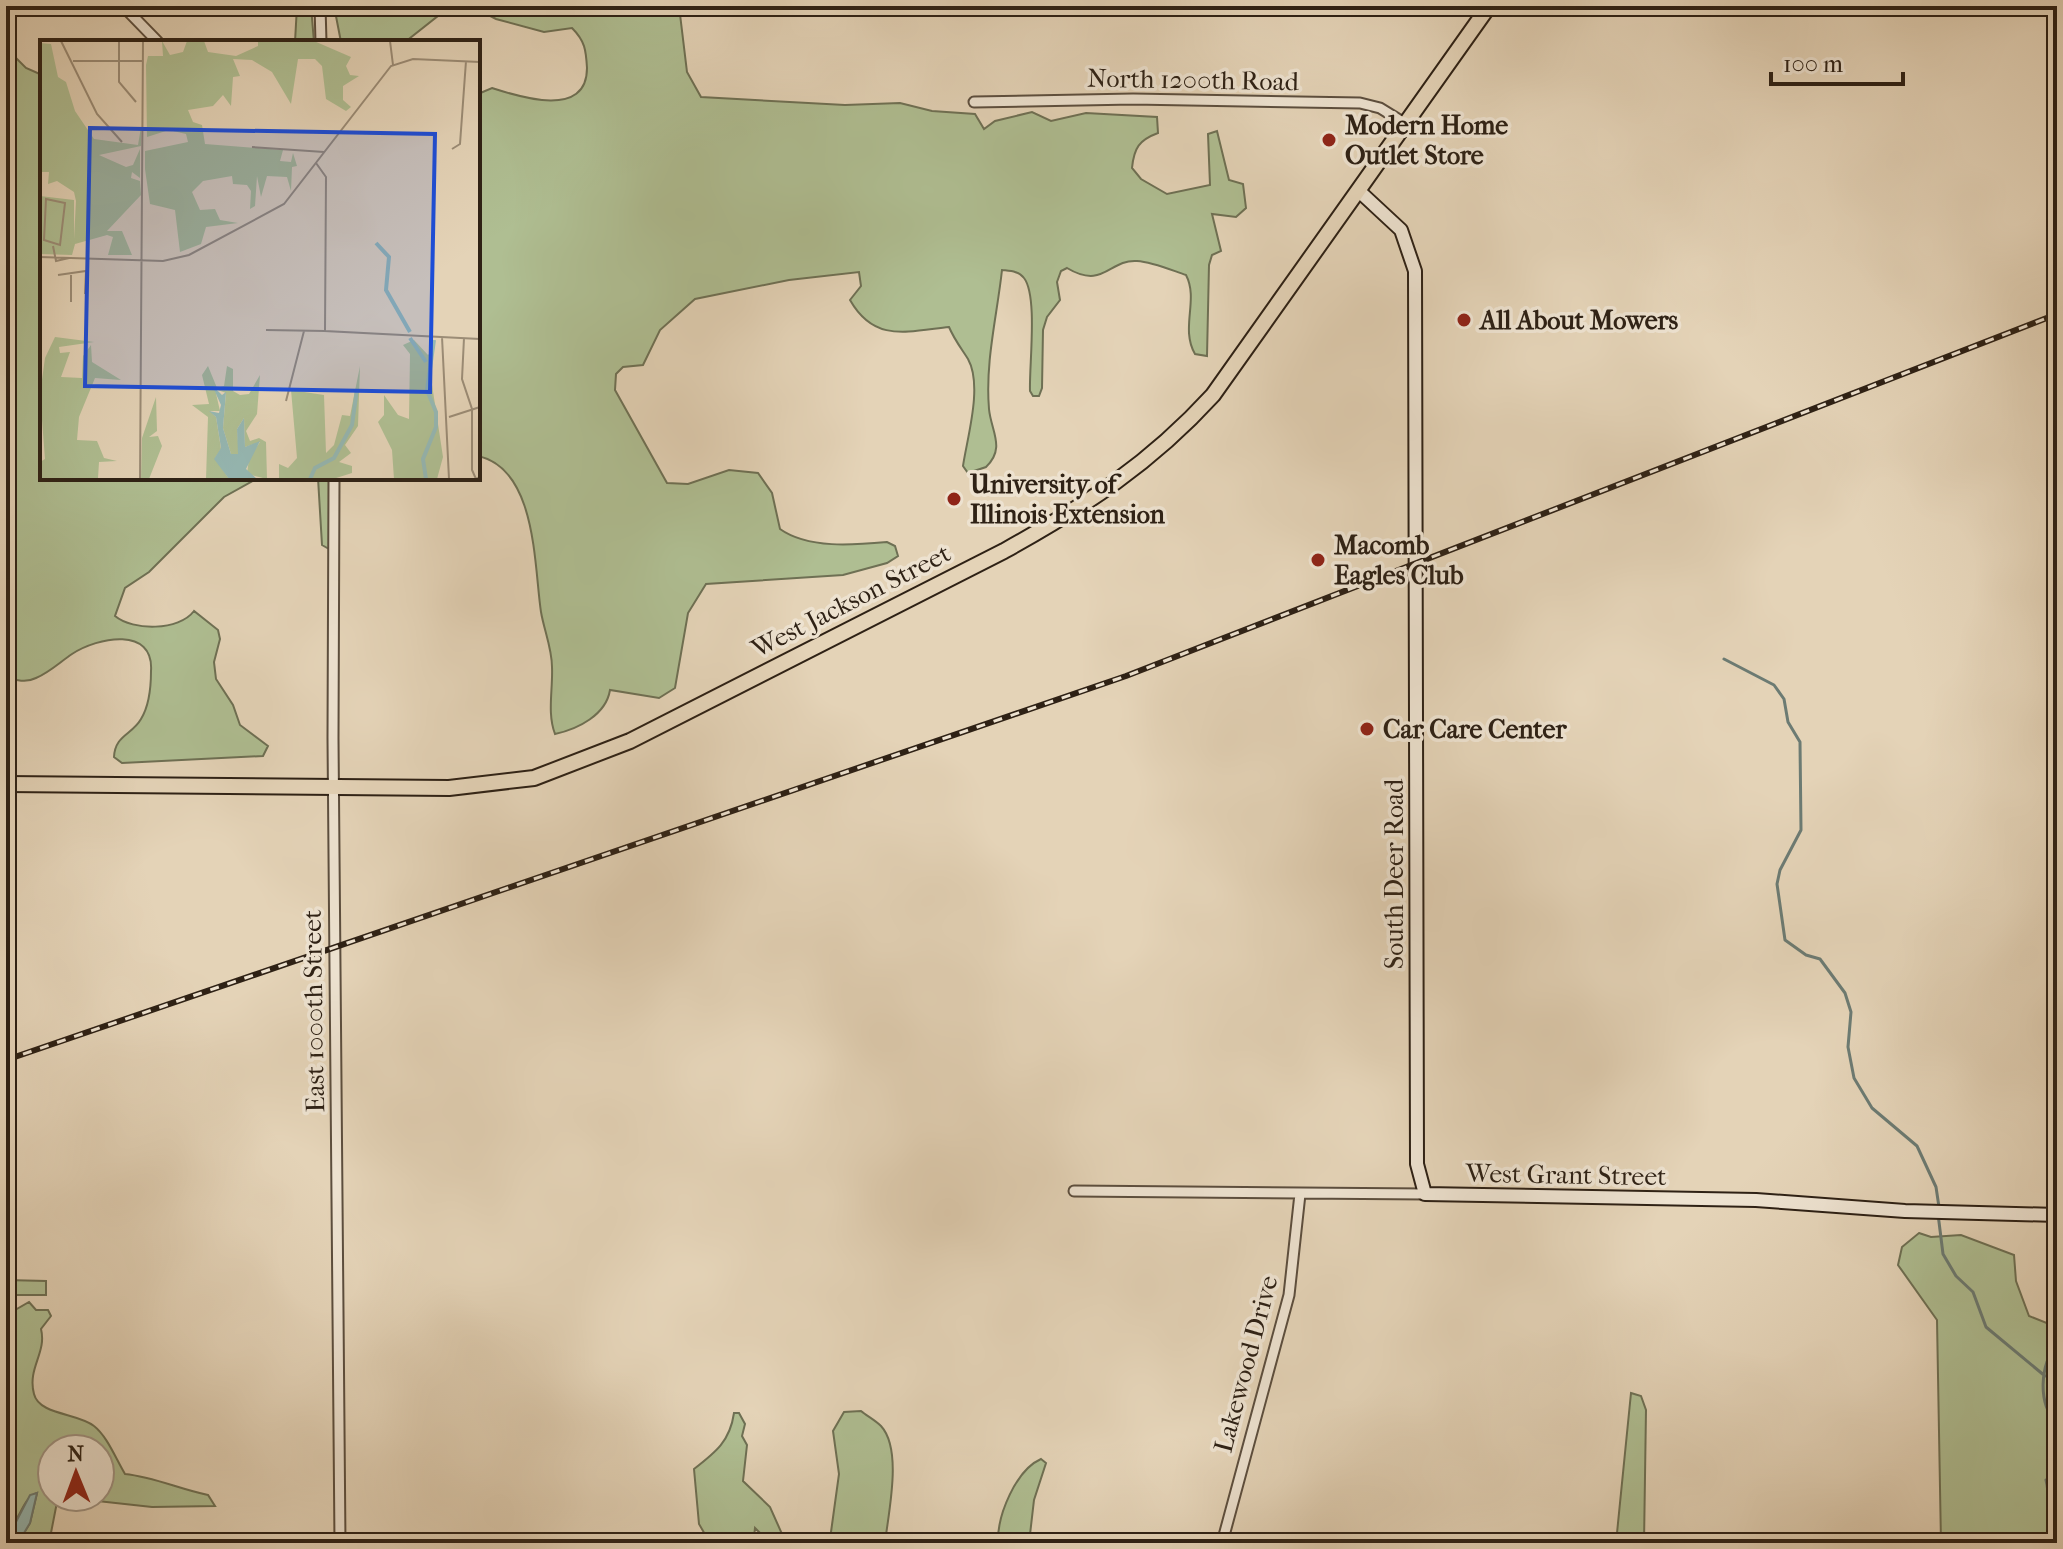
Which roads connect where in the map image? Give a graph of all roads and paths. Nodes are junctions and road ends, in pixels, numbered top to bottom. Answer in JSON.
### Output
{"nodes":[{"id":1,"x":123,"y":6,"type":"edge"},
{"id":2,"x":320,"y":6,"type":"edge"},
{"id":3,"x":1489,"y":6,"type":"edge"},
{"id":4,"x":156,"y":40,"type":"edge"},
{"id":5,"x":321,"y":40,"type":"edge"},
{"id":6,"x":974,"y":102,"type":"dead end"},
{"id":7,"x":1406,"y":124,"type":"junction"},
{"id":8,"x":1359,"y":191,"type":"junction"},
{"id":9,"x":334,"y":480,"type":"edge"},
{"id":10,"x":6,"y":784,"type":"edge"},
{"id":11,"x":335,"y":788,"type":"junction"},
{"id":12,"x":1074,"y":1191,"type":"dead end"},
{"id":13,"x":1300,"y":1194,"type":"junction"},
{"id":14,"x":1425,"y":1194,"type":"junction"},
{"id":15,"x":2057,"y":1215,"type":"edge"},
{"id":16,"x":340,"y":1543,"type":"edge"},
{"id":17,"x":1222,"y":1543,"type":"edge"}],
"edges":[{"from":1,"to":4,"type":"street"},
{"from":2,"to":5,"type":"street"},
{"from":3,"to":7,"type":"main road","name":"West Jackson Street"},
{"from":6,"to":7,"type":"street","name":"North 1200th Road"},
{"from":7,"to":8,"type":"main road","name":"West Jackson Street"},
{"from":8,"to":11,"type":"main road","name":"West Jackson Street"},
{"from":8,"to":14,"type":"main road","name":"South Deer Road"},
{"from":9,"to":11,"type":"street","name":"East 1000th Street"},
{"from":10,"to":11,"type":"main road","name":"West Jackson Street"},
{"from":11,"to":16,"type":"street","name":"East 1000th Street"},
{"from":12,"to":13,"type":"street","name":"West Grant Street"},
{"from":13,"to":14,"type":"street","name":"West Grant Street"},
{"from":13,"to":17,"type":"street","name":"Lakewood Drive"},
{"from":14,"to":15,"type":"main road","name":"West Grant Street"}]}
